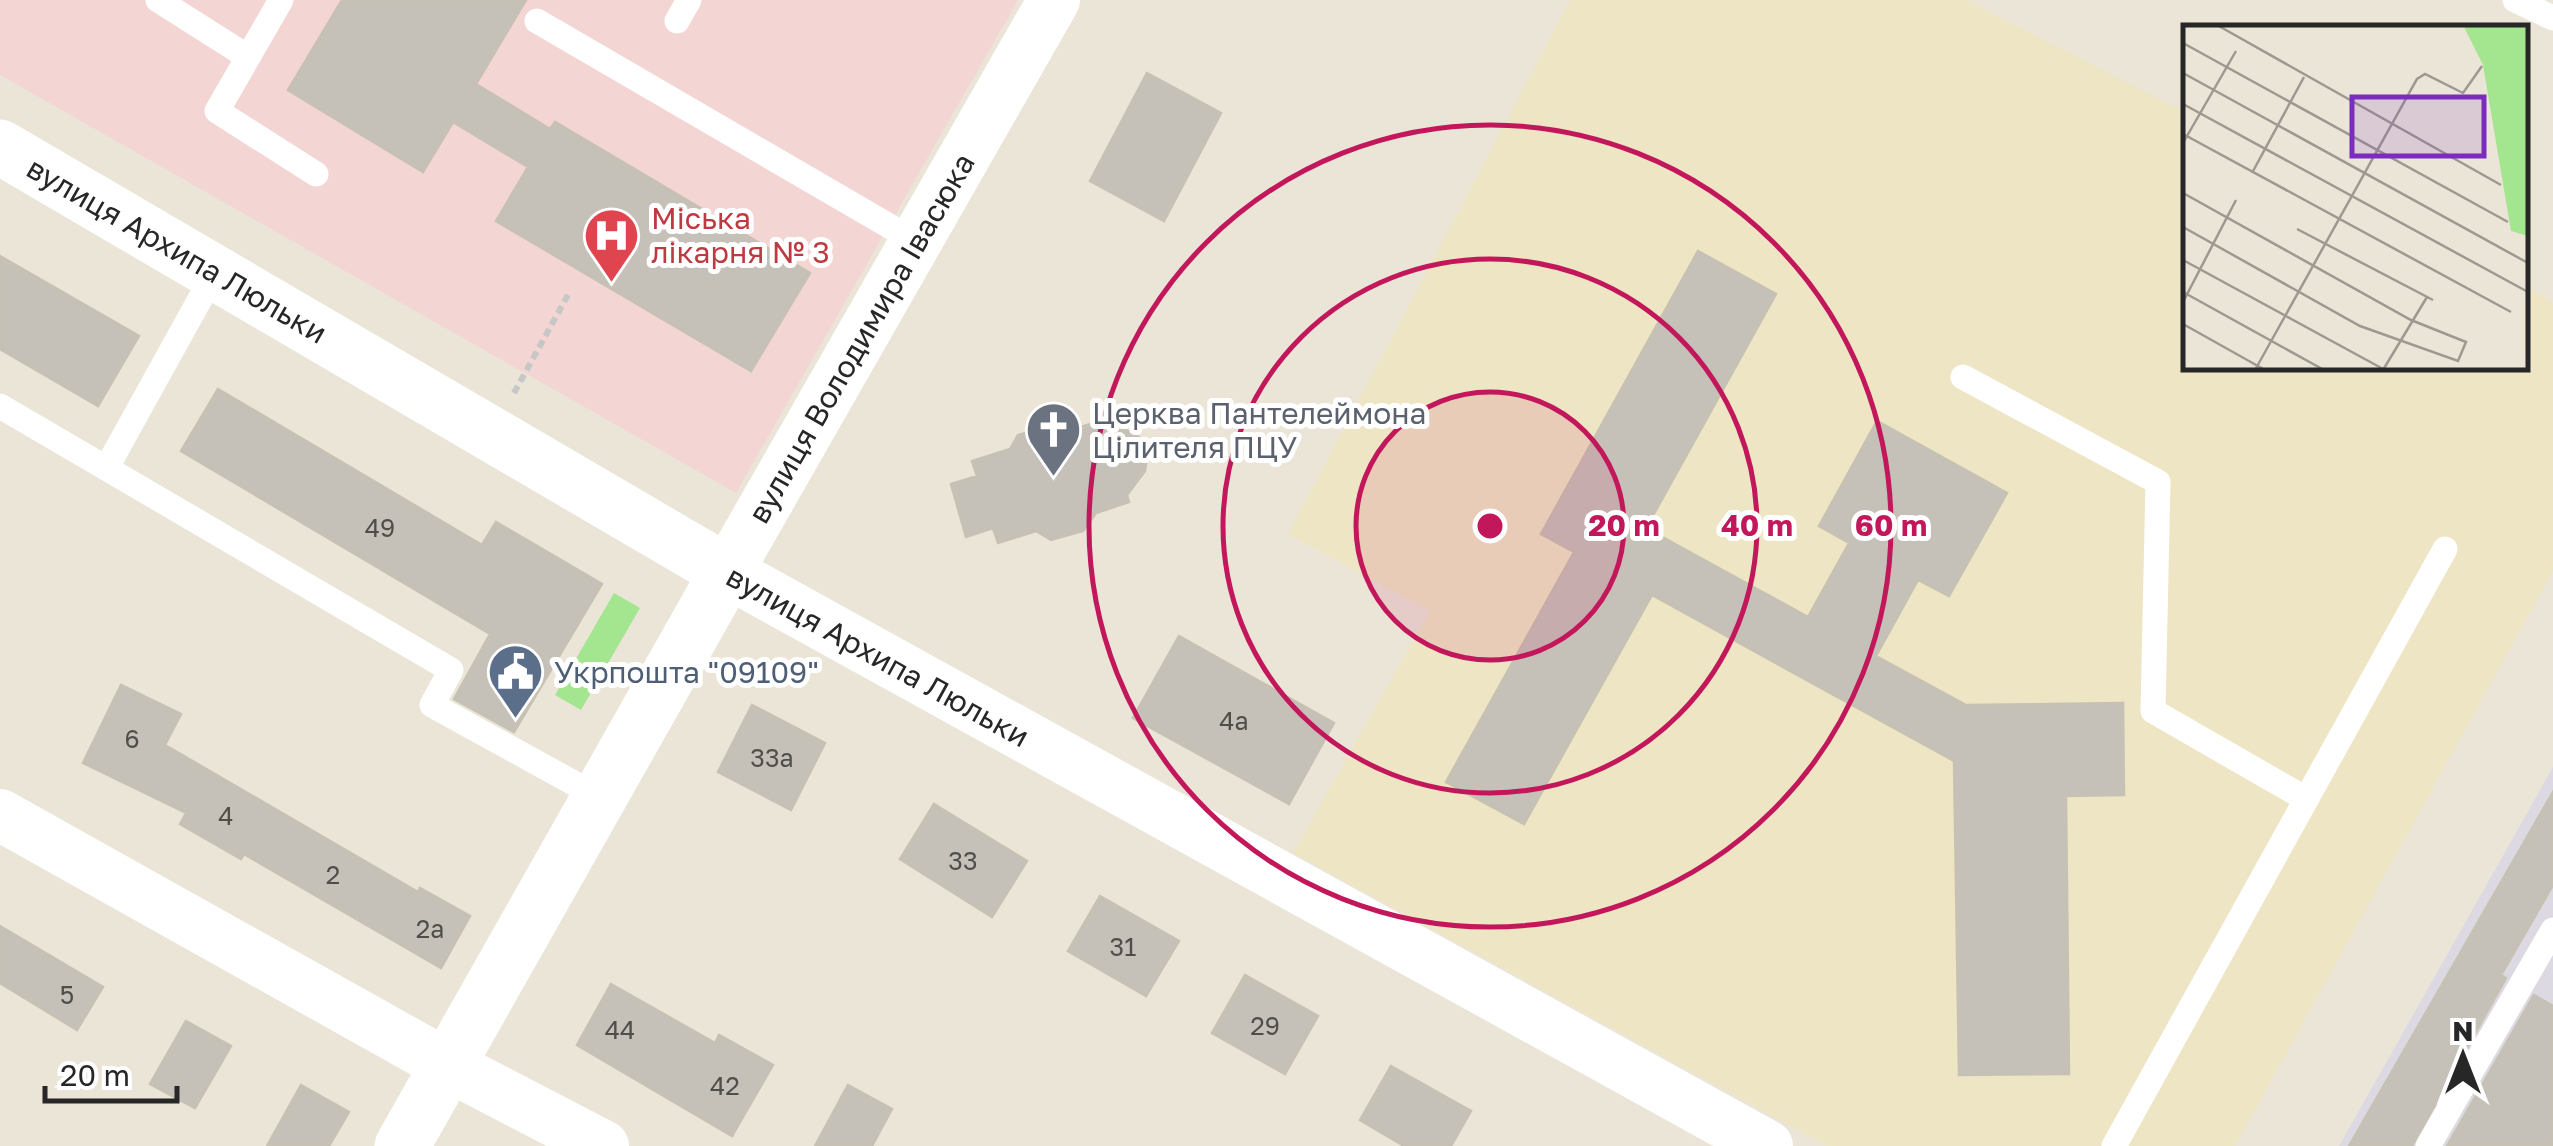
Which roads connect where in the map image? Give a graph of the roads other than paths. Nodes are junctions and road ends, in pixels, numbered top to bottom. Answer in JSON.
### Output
{"nodes":[{"id":1,"x":158,"y":0,"type":"edge"},
{"id":2,"x":280,"y":0,"type":"edge"},
{"id":3,"x":1054,"y":0,"type":"edge"},
{"id":4,"x":2515,"y":0,"type":"edge"},
{"id":5,"x":2553,"y":18,"type":"edge"},
{"id":6,"x":537,"y":20,"type":"dead end"},
{"id":7,"x":248,"y":57,"type":"junction"},
{"id":8,"x":0,"y":147,"type":"edge"},
{"id":9,"x":316,"y":174,"type":"dead end"},
{"id":10,"x":916,"y":242,"type":"junction"},
{"id":11,"x":215,"y":272,"type":"junction"},
{"id":12,"x":1964,"y":378,"type":"dead end"},
{"id":13,"x":0,"y":406,"type":"edge"},
{"id":14,"x":107,"y":468,"type":"junction"},
{"id":15,"x":2445,"y":548,"type":"dead end"},
{"id":16,"x":727,"y":572,"type":"junction"},
{"id":17,"x":599,"y":797,"type":"junction"},
{"id":18,"x":2306,"y":799,"type":"junction"},
{"id":19,"x":0,"y":815,"type":"edge"},
{"id":20,"x":2553,"y":930,"type":"edge"},
{"id":21,"x":447,"y":1064,"type":"junction"},
{"id":22,"x":402,"y":1146,"type":"edge"},
{"id":23,"x":602,"y":1146,"type":"edge"},
{"id":24,"x":1767,"y":1146,"type":"edge"},
{"id":25,"x":2114,"y":1146,"type":"edge"},
{"id":26,"x":2428,"y":1146,"type":"edge"}],
"edges":[{"from":1,"to":7,"type":"lane"},
{"from":2,"to":7,"type":"lane"},
{"from":3,"to":10,"type":"street","name":"вулиця Володимира Івасюка"},
{"from":4,"to":5,"type":"lane"},
{"from":6,"to":10,"type":"lane"},
{"from":7,"to":9,"type":"lane"},
{"from":8,"to":11,"type":"street","name":"вулиця Архипа Люльки"},
{"from":10,"to":16,"type":"street","name":"вулиця Володимира Івасюка"},
{"from":11,"to":14,"type":"lane"},
{"from":11,"to":16,"type":"street","name":"вулиця Архипа Люльки"},
{"from":12,"to":18,"type":"lane"},
{"from":13,"to":14,"type":"lane"},
{"from":14,"to":17,"type":"lane"},
{"from":15,"to":18,"type":"lane"},
{"from":16,"to":17,"type":"street","name":"вулиця Володимира Івасюка"},
{"from":16,"to":24,"type":"street","name":"вулиця Архипа Люльки"},
{"from":17,"to":21,"type":"street","name":"вулиця Володимира Івасюка"},
{"from":18,"to":25,"type":"lane"},
{"from":19,"to":21,"type":"street"},
{"from":20,"to":26,"type":"lane"},
{"from":21,"to":22,"type":"street","name":"вулиця Володимира Івасюка"},
{"from":21,"to":23,"type":"street"}]}
